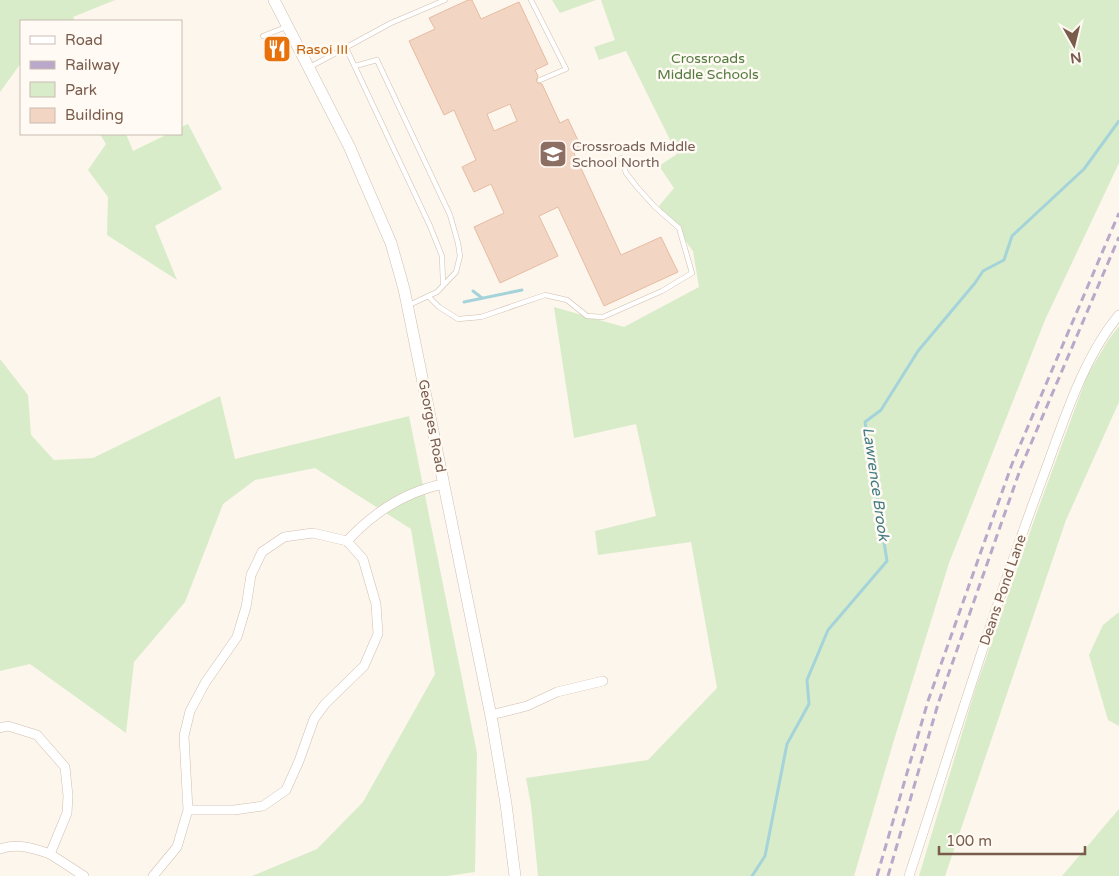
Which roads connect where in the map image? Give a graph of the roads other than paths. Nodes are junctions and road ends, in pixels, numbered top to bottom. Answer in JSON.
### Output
{"nodes":[{"id":1,"x":274,"y":0,"type":"edge"},
{"id":2,"x":445,"y":0,"type":"edge"},
{"id":3,"x":531,"y":0,"type":"edge"},
{"id":4,"x":288,"y":26,"type":"junction"},
{"id":5,"x":263,"y":36,"type":"dead end"},
{"id":6,"x":346,"y":48,"type":"junction"},
{"id":7,"x":355,"y":66,"type":"junction"},
{"id":8,"x":309,"y":68,"type":"junction"},
{"id":9,"x":540,"y":80,"type":"dead end"},
{"id":10,"x":621,"y":158,"type":"dead end"},
{"id":11,"x":443,"y":285,"type":"junction"},
{"id":12,"x":428,"y":296,"type":"junction"},
{"id":13,"x":408,"y":306,"type":"junction"},
{"id":14,"x":1119,"y":315,"type":"edge"},
{"id":15,"x":443,"y":484,"type":"junction"},
{"id":16,"x":347,"y":540,"type":"junction"},
{"id":17,"x":602,"y":681,"type":"dead end"},
{"id":18,"x":490,"y":715,"type":"junction"},
{"id":19,"x":0,"y":728,"type":"edge"},
{"id":20,"x":188,"y":810,"type":"junction"},
{"id":21,"x":0,"y":849,"type":"edge"},
{"id":22,"x":50,"y":854,"type":"junction"},
{"id":23,"x":84,"y":876,"type":"edge"},
{"id":24,"x":153,"y":876,"type":"edge"},
{"id":25,"x":515,"y":876,"type":"edge"},
{"id":26,"x":909,"y":876,"type":"edge"}],
"edges":[{"from":1,"to":4,"type":"street","name":"Georges Road"},
{"from":2,"to":6,"type":"lane"},
{"from":3,"to":9,"type":"lane"},
{"from":4,"to":5,"type":"lane"},
{"from":4,"to":8,"type":"street","name":"Georges Road"},
{"from":6,"to":7,"type":"lane"},
{"from":6,"to":8,"type":"lane"},
{"from":7,"to":11,"type":"lane"},
{"from":7,"to":11,"type":"lane"},
{"from":8,"to":13,"type":"street","name":"Georges Road"},
{"from":10,"to":12,"type":"lane"},
{"from":11,"to":12,"type":"lane"},
{"from":12,"to":13,"type":"lane"},
{"from":13,"to":15,"type":"street","name":"Georges Road"},
{"from":14,"to":26,"type":"street","name":"Deans Pond Lane"},
{"from":15,"to":16,"type":"street"},
{"from":15,"to":18,"type":"street","name":"Georges Road"},
{"from":16,"to":20,"type":"street"},
{"from":16,"to":20,"type":"street"},
{"from":17,"to":18,"type":"street"},
{"from":18,"to":25,"type":"street","name":"Georges Road"},
{"from":19,"to":22,"type":"street"},
{"from":20,"to":24,"type":"street"},
{"from":21,"to":22,"type":"street"},
{"from":22,"to":23,"type":"street"}]}
